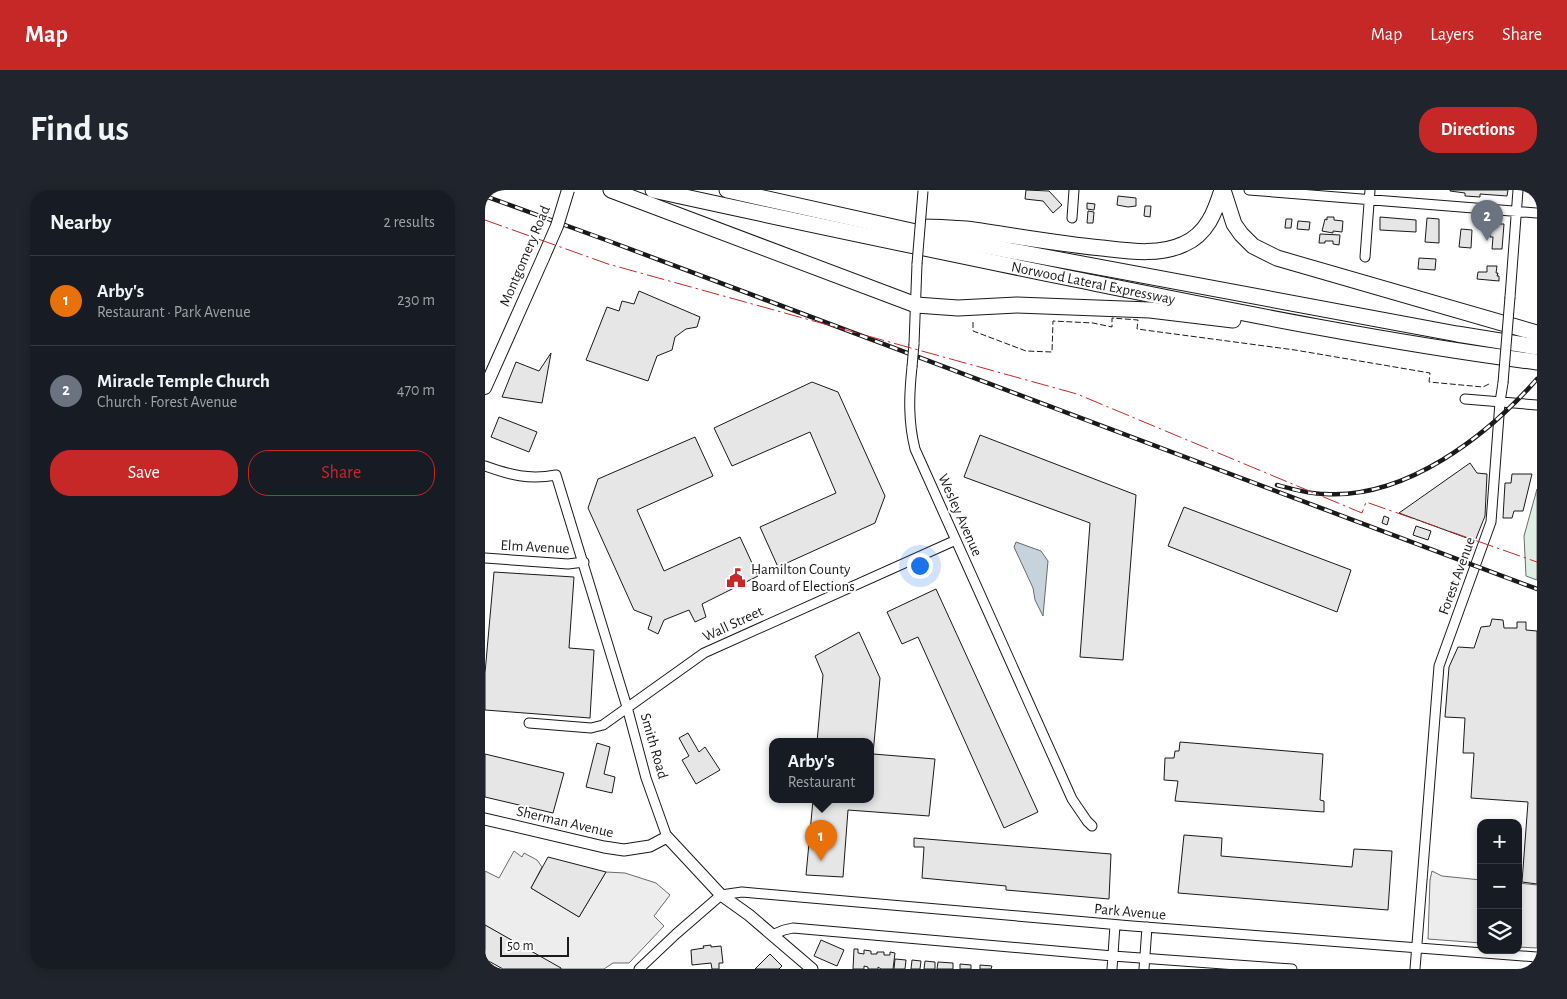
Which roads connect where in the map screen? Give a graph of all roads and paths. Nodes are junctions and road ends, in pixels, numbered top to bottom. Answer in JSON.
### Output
{"nodes":[{"id":1,"x":569,"y":190,"type":"edge"},
{"id":2,"x":611,"y":190,"type":"edge"},
{"id":3,"x":653,"y":190,"type":"edge"},
{"id":4,"x":727,"y":190,"type":"edge"},
{"id":5,"x":1074,"y":190,"type":"edge"},
{"id":6,"x":1223,"y":190,"type":"edge"},
{"id":7,"x":1249,"y":190,"type":"edge"},
{"id":8,"x":1370,"y":190,"type":"edge"},
{"id":9,"x":1518,"y":190,"type":"edge"},
{"id":10,"x":923,"y":191,"type":"edge"},
{"id":11,"x":1369,"y":200,"type":"junction"},
{"id":12,"x":1516,"y":212,"type":"junction"},
{"id":13,"x":1537,"y":213,"type":"edge"},
{"id":14,"x":1072,"y":218,"type":"dead end"},
{"id":15,"x":880,"y":224,"type":"junction"},
{"id":16,"x":1365,"y":257,"type":"dead end"},
{"id":17,"x":916,"y":305,"type":"junction"},
{"id":18,"x":1345,"y":331,"type":"junction"},
{"id":19,"x":1537,"y":333,"type":"edge"},
{"id":20,"x":1537,"y":347,"type":"edge"},
{"id":21,"x":1537,"y":362,"type":"edge"},
{"id":22,"x":485,"y":388,"type":"edge"},
{"id":23,"x":1465,"y":399,"type":"dead end"},
{"id":24,"x":1500,"y":402,"type":"junction"},
{"id":25,"x":1537,"y":405,"type":"edge"},
{"id":26,"x":485,"y":466,"type":"edge"},
{"id":27,"x":956,"y":540,"type":"junction"},
{"id":28,"x":485,"y":558,"type":"edge"},
{"id":29,"x":583,"y":562,"type":"junction"},
{"id":30,"x":627,"y":707,"type":"junction"},
{"id":31,"x":529,"y":723,"type":"dead end"},
{"id":32,"x":485,"y":819,"type":"edge"},
{"id":33,"x":1092,"y":826,"type":"dead end"},
{"id":34,"x":667,"y":838,"type":"junction"},
{"id":35,"x":721,"y":894,"type":"junction"},
{"id":36,"x":1115,"y":925,"type":"junction"},
{"id":37,"x":1147,"y":928,"type":"junction"},
{"id":38,"x":772,"y":935,"type":"junction"},
{"id":39,"x":1417,"y":948,"type":"junction"},
{"id":40,"x":1113,"y":956,"type":"junction"},
{"id":41,"x":1537,"y":957,"type":"edge"},
{"id":42,"x":1145,"y":959,"type":"junction"},
{"id":43,"x":639,"y":969,"type":"edge"},
{"id":44,"x":813,"y":969,"type":"edge"},
{"id":45,"x":1112,"y":969,"type":"edge"},
{"id":46,"x":1144,"y":969,"type":"edge"},
{"id":47,"x":1292,"y":969,"type":"edge"},
{"id":48,"x":1415,"y":969,"type":"edge"}],
"edges":[{"from":1,"to":22,"type":"main road","name":"Montgomery Road","bridge":true},
{"from":2,"to":17,"type":"highway"},
{"from":3,"to":18,"type":"highway","name":"Norwood Lateral Expressway"},
{"from":4,"to":15,"type":"highway","name":"Norwood Lateral Expressway"},
{"from":5,"to":14,"type":"street"},
{"from":6,"to":15,"type":"highway"},
{"from":6,"to":19,"type":"highway"},
{"from":7,"to":11,"type":"street"},
{"from":8,"to":11,"type":"street"},
{"from":9,"to":12,"type":"street","name":"Forest Avenue"},
{"from":10,"to":17,"type":"street","name":"Wesley Avenue","bridge":true},
{"from":11,"to":12,"type":"street"},
{"from":11,"to":16,"type":"street"},
{"from":12,"to":13,"type":"street"},
{"from":12,"to":24,"type":"street","name":"Forest Avenue","bridge":true},
{"from":15,"to":20,"type":"highway","name":"Norwood Lateral Expressway"},
{"from":17,"to":18,"type":"highway"},
{"from":17,"to":27,"type":"street","name":"Wesley Avenue","bridge":true},
{"from":18,"to":21,"type":"highway","name":"Norwood Lateral Expressway"},
{"from":23,"to":24,"type":"street"},
{"from":24,"to":25,"type":"street"},
{"from":24,"to":39,"type":"street","name":"Forest Avenue"},
{"from":26,"to":29,"type":"street","name":"Smith Road"},
{"from":27,"to":30,"type":"street","name":"Wall Street"},
{"from":27,"to":33,"type":"street","name":"Wesley Avenue"},
{"from":28,"to":29,"type":"street","name":"Elm Avenue"},
{"from":29,"to":30,"type":"street","name":"Smith Road"},
{"from":30,"to":31,"type":"street","name":"Wall Street"},
{"from":30,"to":34,"type":"street","name":"Smith Road"},
{"from":32,"to":34,"type":"main road","name":"Sherman Avenue"},
{"from":34,"to":35,"type":"main road","name":"Smith Road"},
{"from":35,"to":36,"type":"street","name":"Park Avenue"},
{"from":35,"to":38,"type":"main road","name":"Smith Road"},
{"from":35,"to":43,"type":"street"},
{"from":36,"to":37,"type":"street","name":"Park Avenue"},
{"from":36,"to":40,"type":"street"},
{"from":37,"to":39,"type":"street","name":"Park Avenue"},
{"from":37,"to":42,"type":"street"},
{"from":38,"to":40,"type":"street"},
{"from":38,"to":44,"type":"main road","name":"Smith Road"},
{"from":39,"to":41,"type":"street","name":"Park Avenue"},
{"from":39,"to":48,"type":"street","name":"Forest Avenue"},
{"from":40,"to":42,"type":"street"},
{"from":40,"to":45,"type":"street"},
{"from":42,"to":46,"type":"street"},
{"from":42,"to":47,"type":"street"}]}
